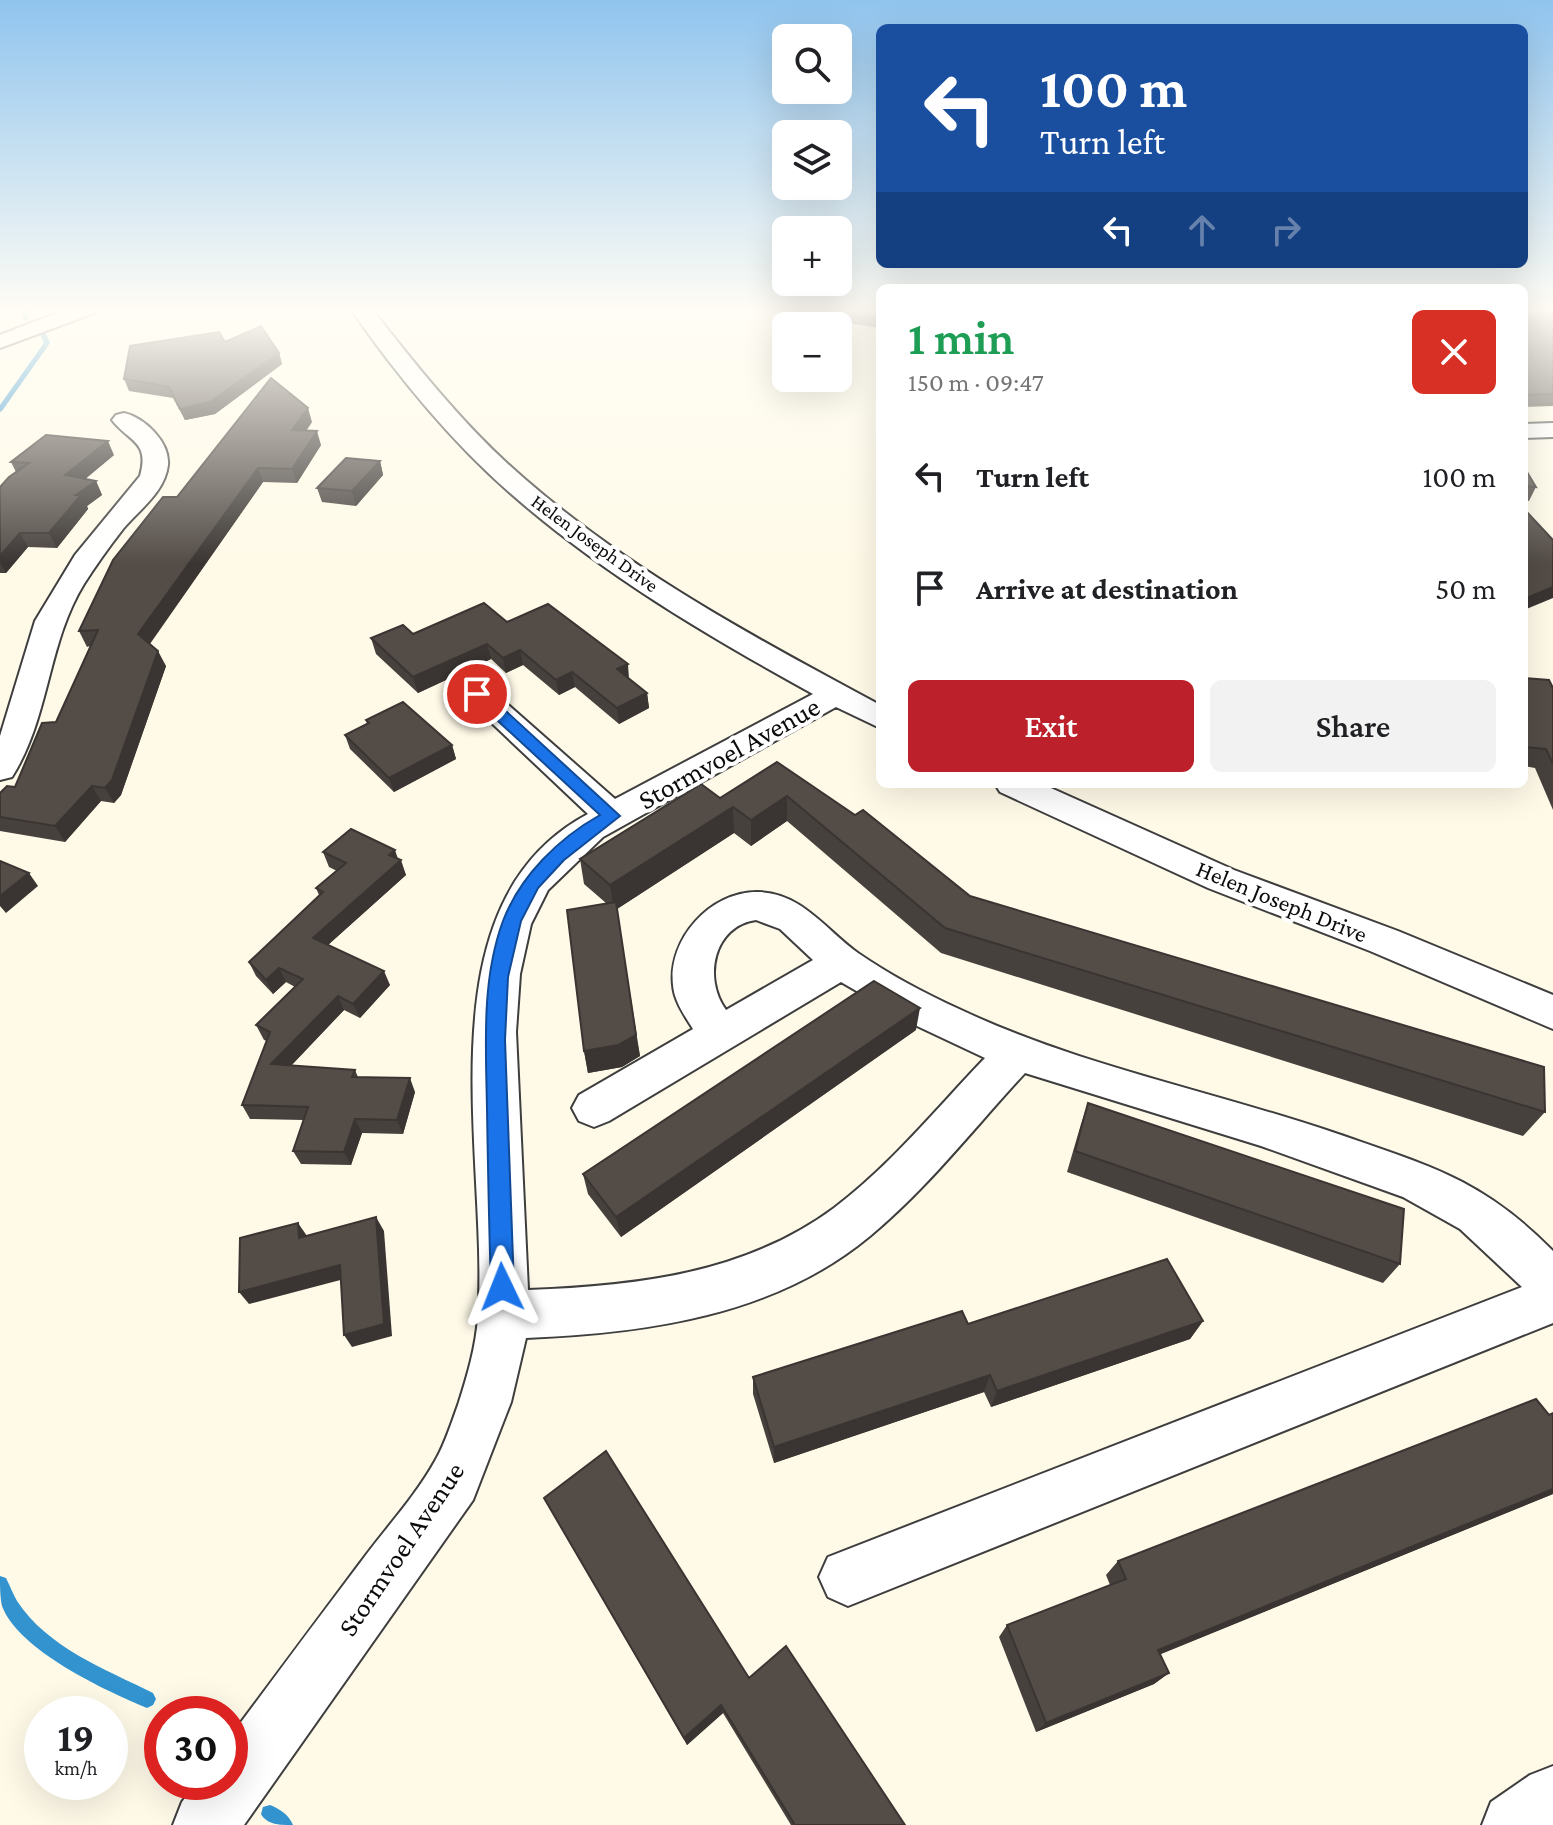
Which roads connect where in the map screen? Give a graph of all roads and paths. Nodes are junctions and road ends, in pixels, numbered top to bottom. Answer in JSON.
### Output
{"nodes":[{"id":1,"x":429,"y":393,"type":"edge"},
{"id":2,"x":124,"y":420,"type":"dead end"},
{"id":3,"x":1553,"y":430,"type":"edge"},
{"id":4,"x":1528,"y":431,"type":"edge"},
{"id":5,"x":477,"y":694,"type":"dead end"},
{"id":6,"x":837,"y":694,"type":"junction"},
{"id":7,"x":876,"y":716,"type":"edge"},
{"id":8,"x":0,"y":769,"type":"edge"},
{"id":9,"x":1021,"y":788,"type":"edge"},
{"id":10,"x":612,"y":816,"type":"junction"},
{"id":11,"x":842,"y":962,"type":"junction"},
{"id":12,"x":1553,"y":1013,"type":"edge"},
{"id":13,"x":720,"y":1034,"type":"junction"},
{"id":14,"x":1017,"y":1053,"type":"junction"},
{"id":15,"x":594,"y":1108,"type":"dead end"},
{"id":16,"x":1553,"y":1286,"type":"edge"},
{"id":17,"x":1553,"y":1299,"type":"edge"},
{"id":18,"x":503,"y":1315,"type":"junction"},
{"id":19,"x":848,"y":1577,"type":"dead end"},
{"id":20,"x":1553,"y":1798,"type":"edge"},
{"id":21,"x":205,"y":1825,"type":"edge"},
{"id":22,"x":1514,"y":1825,"type":"edge"}],
"edges":[{"from":1,"to":6,"type":"street","name":"Helen Joseph Drive"},
{"from":2,"to":8,"type":"street"},
{"from":3,"to":4,"type":"street"},
{"from":5,"to":10,"type":"street"},
{"from":6,"to":7,"type":"street","name":"Helen Joseph Drive"},
{"from":6,"to":10,"type":"street","name":"Stormvoel Avenue"},
{"from":9,"to":12,"type":"street","name":"Helen Joseph Drive"},
{"from":10,"to":18,"type":"street","name":"Stormvoel Avenue"},
{"from":11,"to":13,"type":"street"},
{"from":11,"to":13,"type":"street"},
{"from":11,"to":14,"type":"street"},
{"from":13,"to":15,"type":"street"},
{"from":14,"to":16,"type":"street"},
{"from":14,"to":18,"type":"street"},
{"from":17,"to":19,"type":"street"},
{"from":18,"to":21,"type":"street","name":"Stormvoel Avenue"},
{"from":20,"to":22,"type":"street"}]}
